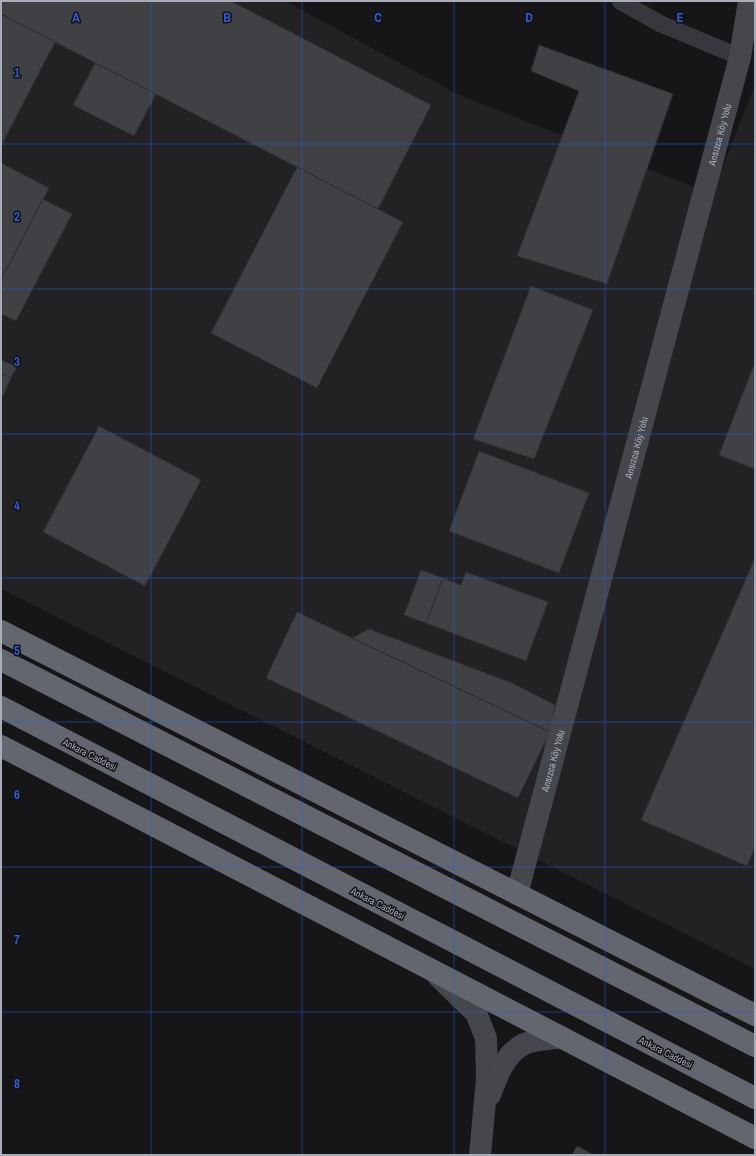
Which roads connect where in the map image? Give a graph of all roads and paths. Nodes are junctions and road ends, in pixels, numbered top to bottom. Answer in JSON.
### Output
{"nodes":[{"id":1,"x":620,"y":1,"type":"edge"},
{"id":2,"x":749,"y":1,"type":"edge"},
{"id":3,"x":740,"y":57,"type":"junction"},
{"id":4,"x":1,"y":631,"type":"edge"},
{"id":5,"x":1,"y":660,"type":"edge"},
{"id":6,"x":1,"y":708,"type":"edge"},
{"id":7,"x":1,"y":746,"type":"edge"},
{"id":8,"x":517,"y":894,"type":"junction"},
{"id":9,"x":432,"y":970,"type":"junction"},
{"id":10,"x":755,"y":1015,"type":"edge"},
{"id":11,"x":560,"y":1037,"type":"junction"},
{"id":12,"x":755,"y":1046,"type":"edge"},
{"id":13,"x":755,"y":1098,"type":"edge"},
{"id":14,"x":485,"y":1109,"type":"junction"},
{"id":15,"x":755,"y":1138,"type":"edge"},
{"id":16,"x":480,"y":1155,"type":"edge"}],
"edges":[{"from":1,"to":3,"type":"street"},
{"from":2,"to":3,"type":"street","name":"Ansızca Köy Yolu"},
{"from":3,"to":8,"type":"street","name":"Ansızca Köy Yolu"},
{"from":4,"to":8,"type":"highway"},
{"from":5,"to":12,"type":"highway"},
{"from":6,"to":13,"type":"highway","name":"Ankara Caddesi"},
{"from":7,"to":9,"type":"highway"},
{"from":8,"to":10,"type":"highway"},
{"from":9,"to":11,"type":"highway"},
{"from":9,"to":14,"type":"street"},
{"from":11,"to":14,"type":"street"},
{"from":11,"to":15,"type":"highway"},
{"from":14,"to":16,"type":"street"}]}
